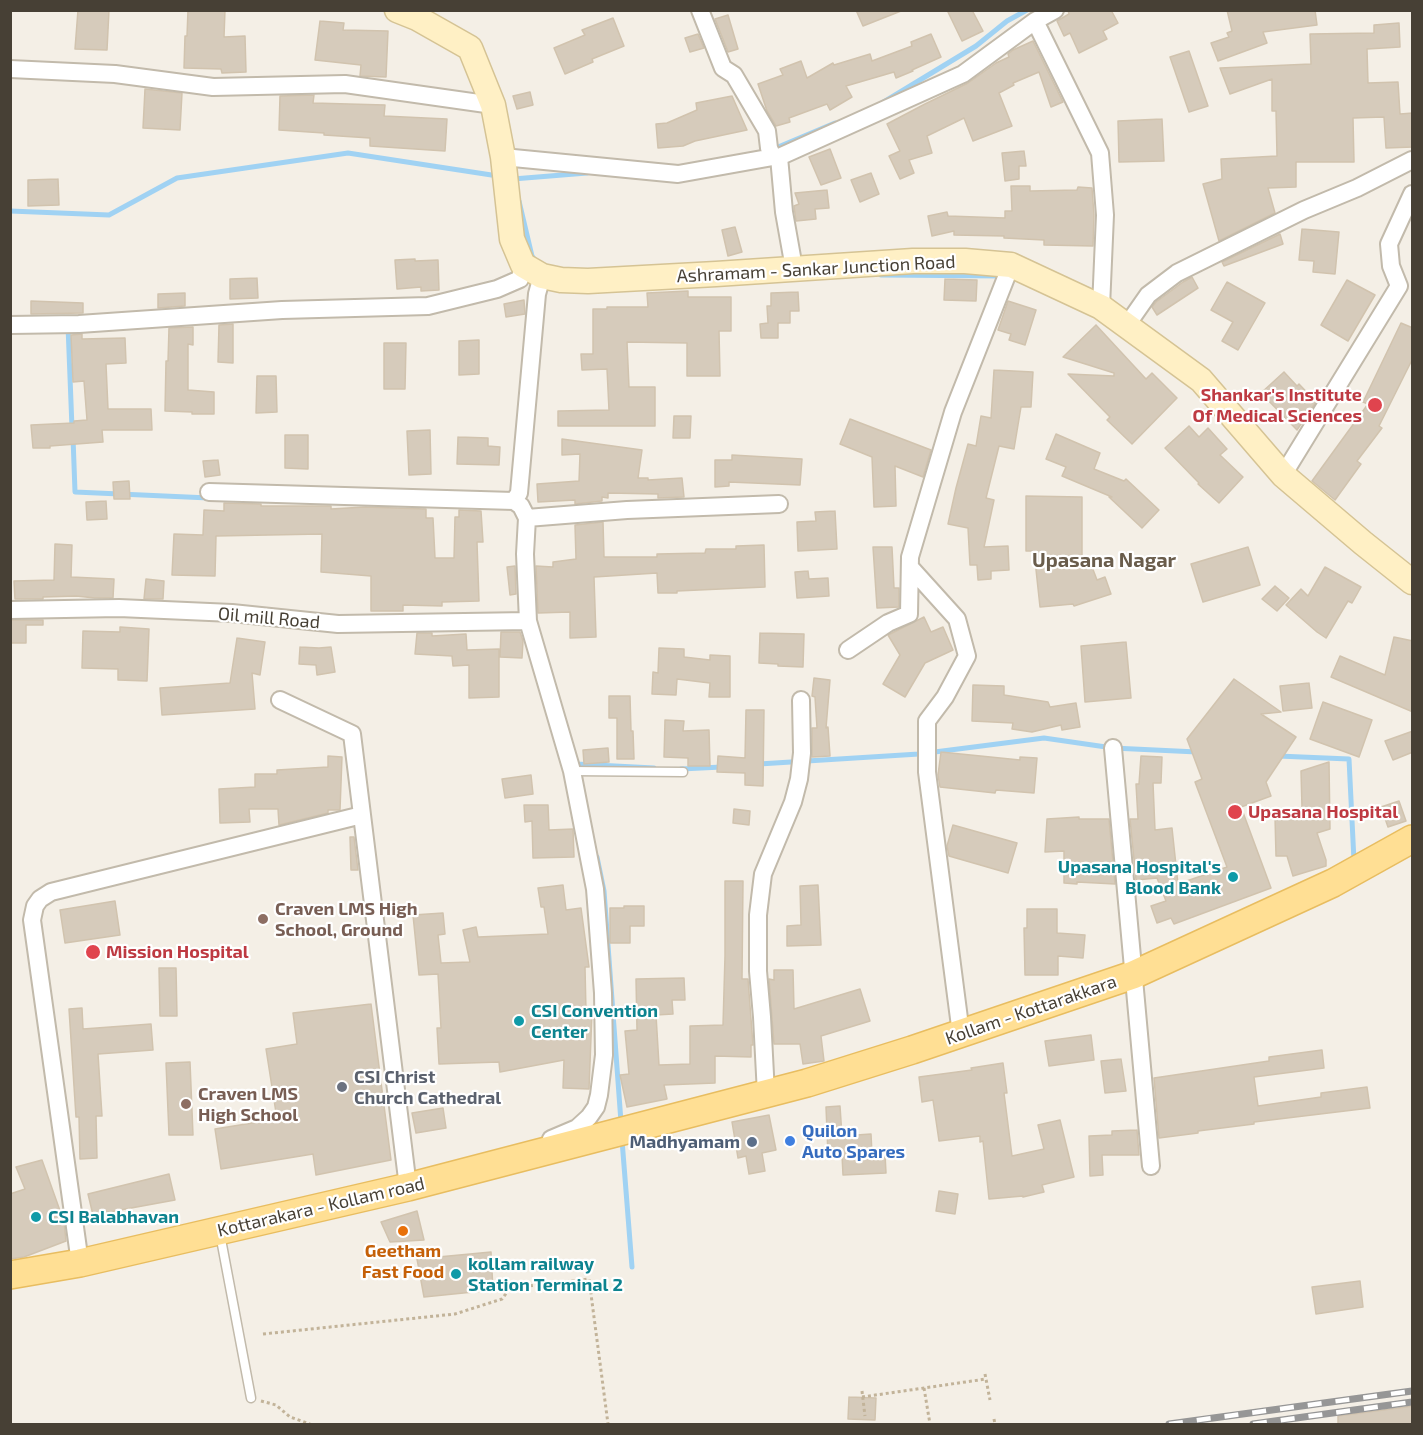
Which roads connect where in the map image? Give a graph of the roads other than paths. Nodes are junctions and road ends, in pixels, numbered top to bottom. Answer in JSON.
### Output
{"nodes":[{"id":1,"x":699,"y":10,"type":"edge"},
{"id":2,"x":1055,"y":10,"type":"edge"},
{"id":3,"x":416,"y":13,"type":"edge"},
{"id":4,"x":1035,"y":21,"type":"junction"},
{"id":5,"x":10,"y":69,"type":"edge"},
{"id":6,"x":493,"y":105,"type":"junction"},
{"id":7,"x":772,"y":148,"type":"junction"},
{"id":8,"x":503,"y":157,"type":"junction"},
{"id":9,"x":1413,"y":160,"type":"edge"},
{"id":10,"x":1413,"y":194,"type":"edge"},
{"id":11,"x":1011,"y":265,"type":"junction"},
{"id":12,"x":794,"y":268,"type":"junction"},
{"id":13,"x":532,"y":270,"type":"junction"},
{"id":14,"x":1101,"y":307,"type":"junction"},
{"id":15,"x":10,"y":325,"type":"edge"},
{"id":16,"x":1127,"y":325,"type":"junction"},
{"id":17,"x":1283,"y":475,"type":"junction"},
{"id":18,"x":209,"y":492,"type":"dead end"},
{"id":19,"x":514,"y":501,"type":"junction"},
{"id":20,"x":779,"y":504,"type":"dead end"},
{"id":21,"x":527,"y":518,"type":"junction"},
{"id":22,"x":910,"y":567,"type":"junction"},
{"id":23,"x":1413,"y":582,"type":"edge"},
{"id":24,"x":10,"y":610,"type":"edge"},
{"id":25,"x":528,"y":621,"type":"junction"},
{"id":26,"x":848,"y":650,"type":"dead end"},
{"id":27,"x":280,"y":700,"type":"dead end"},
{"id":28,"x":801,"y":700,"type":"dead end"},
{"id":29,"x":1113,"y":748,"type":"dead end"},
{"id":30,"x":572,"y":771,"type":"junction"},
{"id":31,"x":683,"y":772,"type":"dead end"},
{"id":32,"x":362,"y":816,"type":"junction"},
{"id":33,"x":1413,"y":839,"type":"edge"},
{"id":34,"x":1132,"y":975,"type":"junction"},
{"id":35,"x":961,"y":1034,"type":"junction"},
{"id":36,"x":765,"y":1094,"type":"junction"},
{"id":37,"x":622,"y":1131,"type":"joint"},
{"id":38,"x":521,"y":1157,"type":"junction"},
{"id":39,"x":1151,"y":1166,"type":"dead end"},
{"id":40,"x":408,"y":1186,"type":"junction"},
{"id":41,"x":219,"y":1231,"type":"junction"},
{"id":42,"x":80,"y":1263,"type":"junction"},
{"id":43,"x":10,"y":1275,"type":"edge"},
{"id":44,"x":251,"y":1398,"type":"road end"}],
"edges":[{"from":1,"to":7,"type":"street"},
{"from":2,"to":4,"type":"street"},
{"from":3,"to":6,"type":"street"},
{"from":4,"to":7,"type":"street"},
{"from":4,"to":14,"type":"street"},
{"from":5,"to":6,"type":"street"},
{"from":6,"to":8,"type":"street"},
{"from":7,"to":8,"type":"street"},
{"from":7,"to":12,"type":"street"},
{"from":8,"to":13,"type":"street"},
{"from":9,"to":16,"type":"street"},
{"from":10,"to":17,"type":"street"},
{"from":11,"to":12,"type":"street","name":"Ashramam - Sankar Junction Road"},
{"from":11,"to":14,"type":"street","name":"Ashramam - Sankar Junction Road"},
{"from":11,"to":22,"type":"street"},
{"from":12,"to":13,"type":"street","name":"Ashramam - Sankar Junction Road"},
{"from":13,"to":15,"type":"street"},
{"from":13,"to":19,"type":"street"},
{"from":14,"to":16,"type":"street","name":"Ashramam - Sankar Junction Road"},
{"from":16,"to":17,"type":"street","name":"Ashramam - Sankar Junction Road"},
{"from":17,"to":23,"type":"street","name":"Ashramam - Sankar Junction Road"},
{"from":18,"to":19,"type":"street"},
{"from":19,"to":21,"type":"street"},
{"from":20,"to":21,"type":"street"},
{"from":21,"to":25,"type":"street"},
{"from":22,"to":26,"type":"street"},
{"from":22,"to":35,"type":"street"},
{"from":24,"to":25,"type":"street","name":"Oil mill Road"},
{"from":25,"to":30,"type":"street"},
{"from":27,"to":32,"type":"street"},
{"from":28,"to":36,"type":"street"},
{"from":29,"to":34,"type":"street"},
{"from":30,"to":31,"type":"lane"},
{"from":30,"to":38,"type":"street"},
{"from":32,"to":40,"type":"street"},
{"from":32,"to":42,"type":"street"},
{"from":33,"to":34,"type":"main road","name":"Kollam - Kottarakkara"},
{"from":34,"to":35,"type":"main road","name":"Kollam - Kottarakkara"},
{"from":34,"to":39,"type":"street"},
{"from":35,"to":36,"type":"main road","name":"Kollam - Kottarakkara"},
{"from":36,"to":37,"type":"main road","name":"Kollam - Kottarakkara"},
{"from":37,"to":38,"type":"main road","name":"Kottarakara - Kollam road"},
{"from":38,"to":40,"type":"main road","name":"Kottarakara - Kollam road"},
{"from":40,"to":41,"type":"main road","name":"Kottarakara - Kollam road"},
{"from":41,"to":42,"type":"main road","name":"Kottarakara - Kollam road"},
{"from":41,"to":44,"type":"lane"},
{"from":42,"to":43,"type":"main road","name":"Kottarakara - Kollam road"}]}
